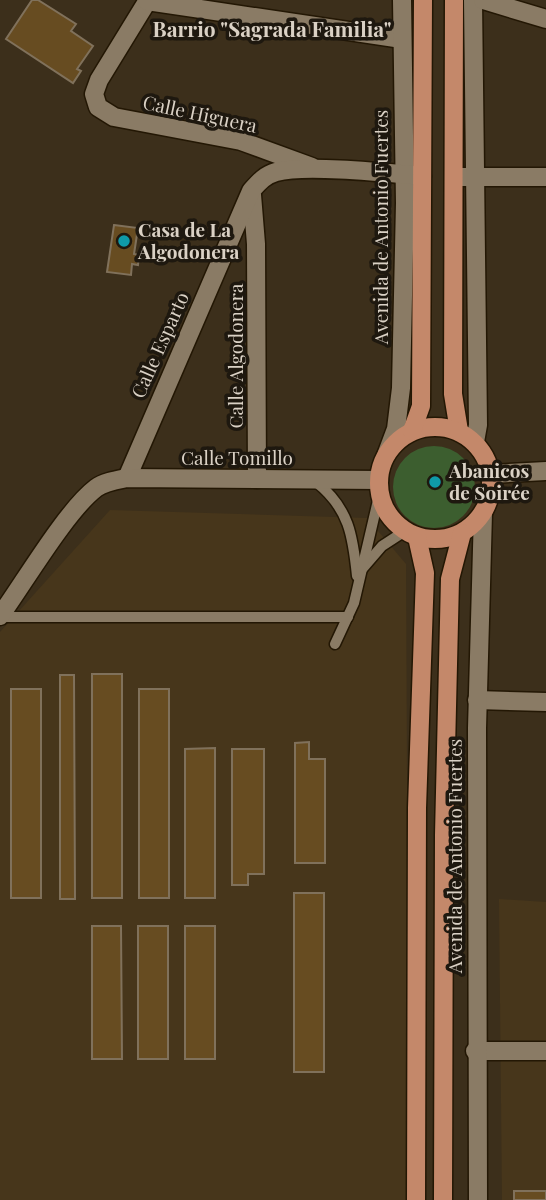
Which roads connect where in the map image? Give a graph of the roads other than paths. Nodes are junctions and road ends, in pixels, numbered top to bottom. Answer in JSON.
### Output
{"nodes":[{"id":1,"x":148,"y":0,"type":"edge"},
{"id":2,"x":402,"y":0,"type":"edge"},
{"id":3,"x":423,"y":0,"type":"edge"},
{"id":4,"x":454,"y":0,"type":"edge"},
{"id":5,"x":473,"y":0,"type":"edge"},
{"id":6,"x":483,"y":0,"type":"edge"},
{"id":7,"x":546,"y":19,"type":"edge"},
{"id":8,"x":401,"y":39,"type":"junction"},
{"id":9,"x":322,"y":170,"type":"junction"},
{"id":10,"x":413,"y":175,"type":"junction"},
{"id":11,"x":454,"y":177,"type":"junction"},
{"id":12,"x":474,"y":177,"type":"junction"},
{"id":13,"x":546,"y":177,"type":"edge"},
{"id":14,"x":251,"y":191,"type":"junction"},
{"id":15,"x":412,"y":431,"type":"junction"},
{"id":16,"x":458,"y":432,"type":"junction"},
{"id":17,"x":475,"y":442,"type":"junction"},
{"id":18,"x":387,"y":453,"type":"junction"},
{"id":19,"x":546,"y":471,"type":"edge"},
{"id":20,"x":491,"y":474,"type":"junction"},
{"id":21,"x":127,"y":478,"type":"junction"},
{"id":22,"x":257,"y":479,"type":"junction"},
{"id":23,"x":313,"y":479,"type":"junction"},
{"id":24,"x":379,"y":488,"type":"junction"},
{"id":25,"x":483,"y":513,"type":"junction"},
{"id":26,"x":461,"y":533,"type":"junction"},
{"id":27,"x":411,"y":534,"type":"junction"},
{"id":28,"x":361,"y":572,"type":"junction"},
{"id":29,"x":358,"y":587,"type":"junction"},
{"id":30,"x":0,"y":616,"type":"edge"},
{"id":31,"x":348,"y":617,"type":"junction"},
{"id":32,"x":335,"y":643,"type":"dead end"},
{"id":33,"x":477,"y":700,"type":"junction"},
{"id":34,"x":546,"y":702,"type":"edge"},
{"id":35,"x":475,"y":1051,"type":"junction"},
{"id":36,"x":546,"y":1051,"type":"edge"},
{"id":37,"x":416,"y":1200,"type":"edge"},
{"id":38,"x":443,"y":1200,"type":"edge"},
{"id":39,"x":478,"y":1200,"type":"edge"}],
"edges":[{"from":1,"to":8,"type":"street"},
{"from":1,"to":9,"type":"street","name":"Calle Higuera"},
{"from":2,"to":8,"type":"street","name":"Avenida de Antonio Fuertes"},
{"from":3,"to":10,"type":"main road","name":"Avenida de Antonio Fuertes"},
{"from":4,"to":11,"type":"main road"},
{"from":5,"to":12,"type":"street"},
{"from":6,"to":7,"type":"street"},
{"from":8,"to":10,"type":"street","name":"Avenida de Antonio Fuertes"},
{"from":9,"to":10,"type":"street","name":"Calle Higuera"},
{"from":9,"to":14,"type":"street","name":"Calle Higuera"},
{"from":10,"to":15,"type":"main road","name":"Avenida de Antonio Fuertes"},
{"from":10,"to":18,"type":"street","name":"Avenida de Antonio Fuertes"},
{"from":11,"to":12,"type":"street"},
{"from":11,"to":16,"type":"main road"},
{"from":12,"to":13,"type":"street"},
{"from":12,"to":17,"type":"street"},
{"from":14,"to":21,"type":"street","name":"Calle Esparto"},
{"from":14,"to":22,"type":"street","name":"Calle Algodonera"},
{"from":15,"to":16,"type":"main road"},
{"from":15,"to":18,"type":"main road"},
{"from":16,"to":17,"type":"main road"},
{"from":17,"to":20,"type":"main road"},
{"from":18,"to":24,"type":"main road"},
{"from":19,"to":20,"type":"street"},
{"from":20,"to":25,"type":"main road"},
{"from":21,"to":22,"type":"street","name":"Calle Tomillo"},
{"from":21,"to":30,"type":"street","name":"Calle Tomillo"},
{"from":22,"to":23,"type":"street","name":"Calle Tomillo"},
{"from":23,"to":24,"type":"street","name":"Calle Tomillo"},
{"from":23,"to":29,"type":"lane"},
{"from":24,"to":27,"type":"main road"},
{"from":24,"to":28,"type":"lane"},
{"from":25,"to":26,"type":"main road"},
{"from":25,"to":33,"type":"street","name":"Avenida de Antonio Fuertes"},
{"from":26,"to":27,"type":"main road"},
{"from":26,"to":38,"type":"main road","name":"Avenida de Antonio Fuertes"},
{"from":27,"to":28,"type":"lane"},
{"from":27,"to":37,"type":"main road","name":"Avenida de Antonio Fuertes"},
{"from":28,"to":29,"type":"lane"},
{"from":29,"to":31,"type":"lane"},
{"from":30,"to":31,"type":"lane"},
{"from":31,"to":32,"type":"lane"},
{"from":33,"to":34,"type":"street"},
{"from":33,"to":35,"type":"street","name":"Avenida de Antonio Fuertes"},
{"from":35,"to":36,"type":"street"},
{"from":35,"to":39,"type":"street","name":"Avenida de Antonio Fuertes"}]}
